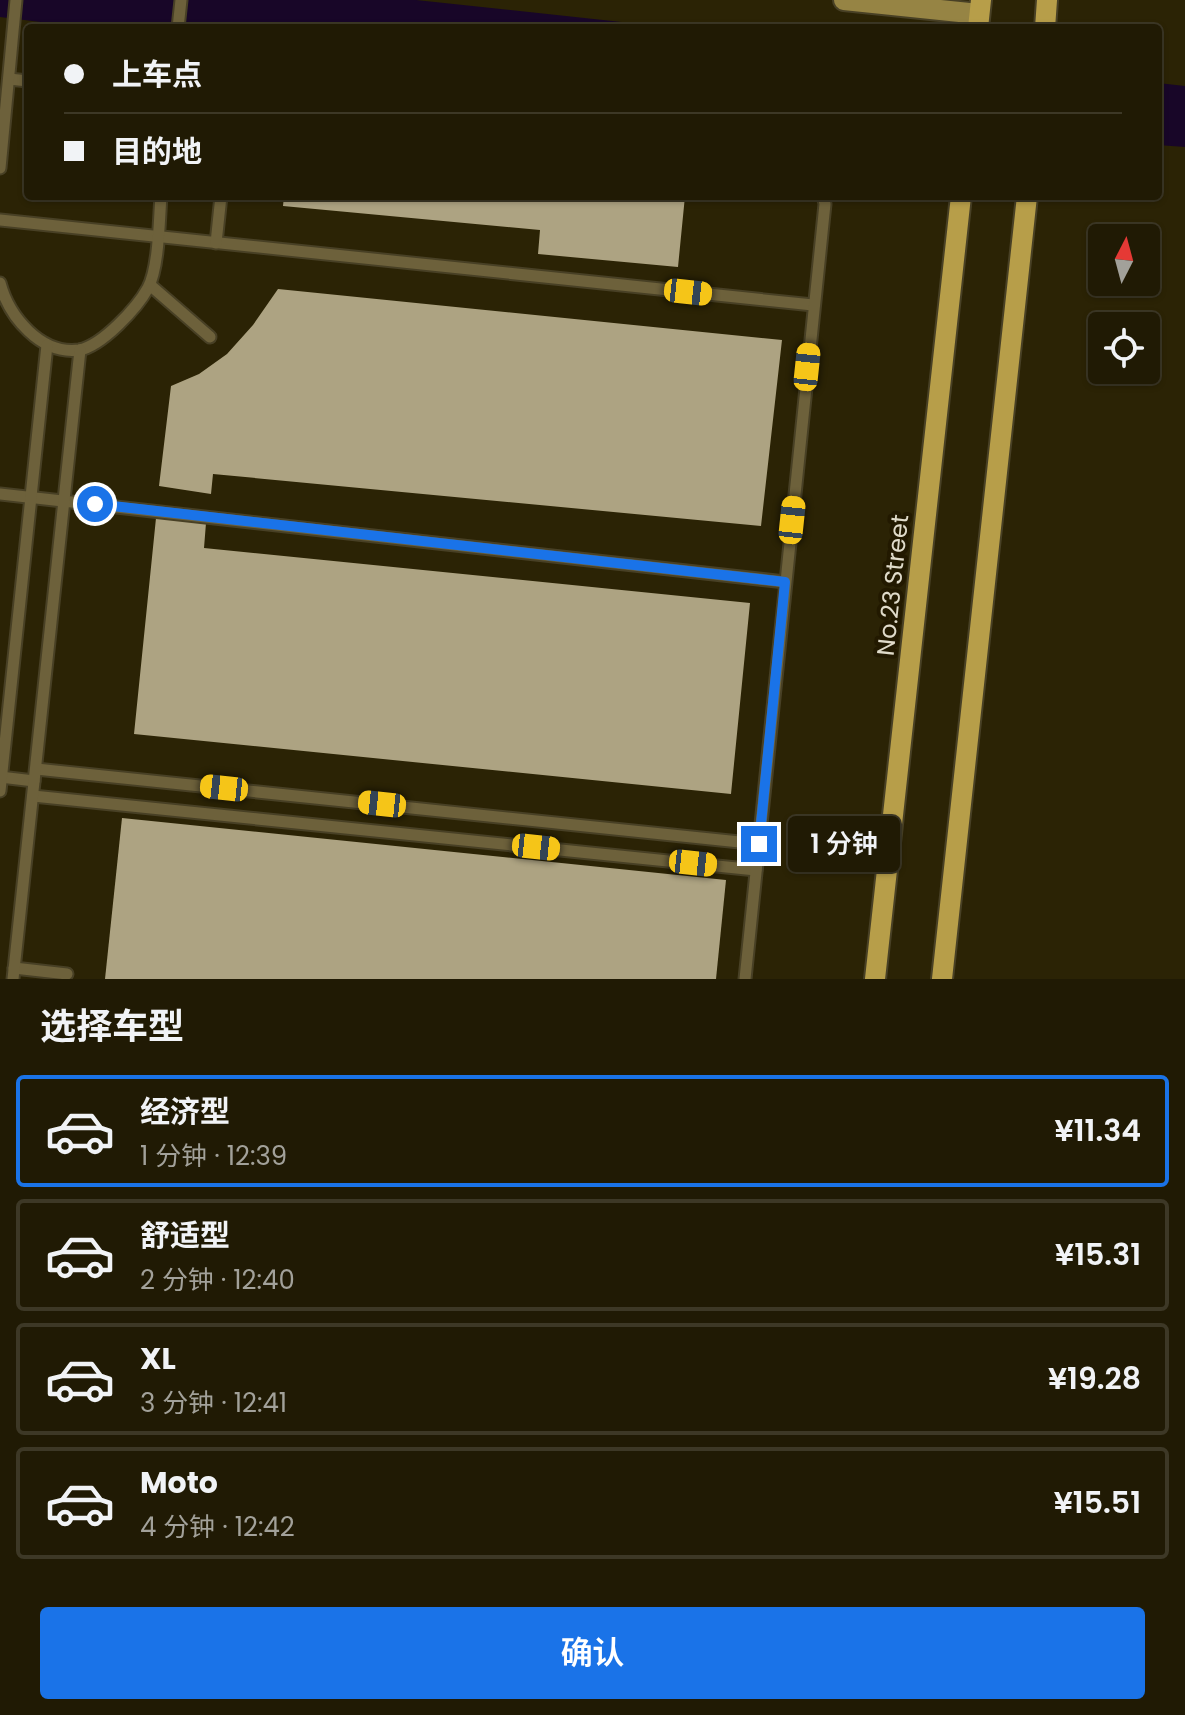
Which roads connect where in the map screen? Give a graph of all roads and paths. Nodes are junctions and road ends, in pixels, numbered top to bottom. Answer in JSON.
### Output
{"nodes":[{"id":1,"x":16,"y":0,"type":"edge"},
{"id":2,"x":181,"y":0,"type":"edge"},
{"id":3,"x":844,"y":0,"type":"edge"},
{"id":4,"x":1047,"y":0,"type":"edge"},
{"id":5,"x":979,"y":14,"type":"edge"},
{"id":6,"x":178,"y":24,"type":"edge"},
{"id":7,"x":1045,"y":24,"type":"edge"},
{"id":8,"x":9,"y":79,"type":"junction"},
{"id":9,"x":24,"y":81,"type":"edge"},
{"id":10,"x":0,"y":168,"type":"edge"},
{"id":11,"x":161,"y":200,"type":"edge"},
{"id":12,"x":221,"y":200,"type":"edge"},
{"id":13,"x":824,"y":200,"type":"edge"},
{"id":14,"x":961,"y":200,"type":"edge"},
{"id":15,"x":1027,"y":200,"type":"edge"},
{"id":16,"x":0,"y":220,"type":"edge"},
{"id":17,"x":157,"y":237,"type":"junction"},
{"id":18,"x":216,"y":243,"type":"junction"},
{"id":19,"x":0,"y":283,"type":"edge"},
{"id":20,"x":150,"y":285,"type":"junction"},
{"id":21,"x":813,"y":305,"type":"junction"},
{"id":22,"x":210,"y":337,"type":"dead end"},
{"id":23,"x":47,"y":345,"type":"junction"},
{"id":24,"x":80,"y":350,"type":"junction"},
{"id":25,"x":0,"y":494,"type":"edge"},
{"id":26,"x":31,"y":497,"type":"junction"},
{"id":27,"x":64,"y":501,"type":"junction"},
{"id":28,"x":785,"y":582,"type":"junction"},
{"id":29,"x":35,"y":775,"type":"junction"},
{"id":30,"x":1,"y":777,"type":"edge"},
{"id":31,"x":0,"y":791,"type":"edge"},
{"id":32,"x":33,"y":796,"type":"junction"},
{"id":33,"x":759,"y":844,"type":"junction"},
{"id":34,"x":756,"y":870,"type":"junction"},
{"id":35,"x":14,"y":974,"type":"edge"},
{"id":36,"x":67,"y":974,"type":"dead end"},
{"id":37,"x":745,"y":979,"type":"edge"},
{"id":38,"x":875,"y":979,"type":"edge"},
{"id":39,"x":942,"y":979,"type":"edge"}],
"edges":[{"from":1,"to":8,"type":"lane"},
{"from":2,"to":6,"type":"lane"},
{"from":3,"to":5,"type":"main road"},
{"from":4,"to":7,"type":"main road"},
{"from":8,"to":9,"type":"lane"},
{"from":8,"to":10,"type":"lane"},
{"from":11,"to":17,"type":"lane"},
{"from":12,"to":18,"type":"lane"},
{"from":13,"to":21,"type":"lane"},
{"from":14,"to":38,"type":"main road","name":"No.23 Street"},
{"from":15,"to":39,"type":"main road"},
{"from":16,"to":17,"type":"lane"},
{"from":17,"to":18,"type":"lane"},
{"from":17,"to":20,"type":"lane"},
{"from":18,"to":21,"type":"lane"},
{"from":19,"to":23,"type":"lane"},
{"from":20,"to":22,"type":"lane"},
{"from":20,"to":24,"type":"lane"},
{"from":21,"to":28,"type":"lane"},
{"from":23,"to":24,"type":"lane"},
{"from":23,"to":26,"type":"lane"},
{"from":24,"to":27,"type":"lane"},
{"from":25,"to":26,"type":"lane"},
{"from":26,"to":27,"type":"lane"},
{"from":26,"to":30,"type":"lane"},
{"from":27,"to":28,"type":"lane"},
{"from":27,"to":29,"type":"lane"},
{"from":28,"to":33,"type":"lane"},
{"from":29,"to":30,"type":"lane"},
{"from":29,"to":32,"type":"lane"},
{"from":29,"to":33,"type":"lane"},
{"from":30,"to":31,"type":"lane"},
{"from":32,"to":34,"type":"lane"},
{"from":32,"to":35,"type":"lane"},
{"from":33,"to":34,"type":"lane"},
{"from":34,"to":37,"type":"lane"},
{"from":35,"to":36,"type":"lane"}]}
